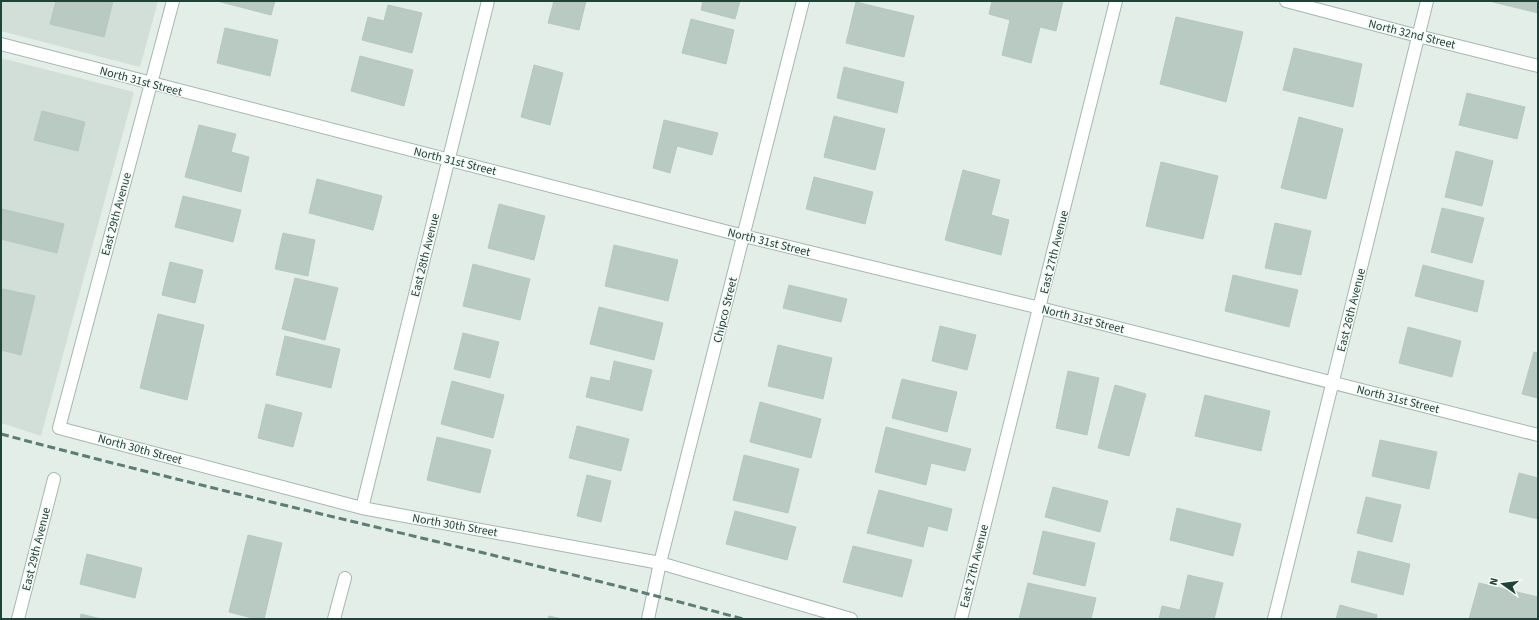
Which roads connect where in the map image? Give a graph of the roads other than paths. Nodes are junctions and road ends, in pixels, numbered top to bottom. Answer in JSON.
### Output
{"nodes":[{"id":1,"x":173,"y":1,"type":"edge"},
{"id":2,"x":488,"y":1,"type":"edge"},
{"id":3,"x":804,"y":1,"type":"edge"},
{"id":4,"x":1116,"y":1,"type":"edge"},
{"id":5,"x":1286,"y":1,"type":"edge"},
{"id":6,"x":1427,"y":1,"type":"edge"},
{"id":7,"x":1418,"y":36,"type":"junction"},
{"id":8,"x":1,"y":44,"type":"edge"},
{"id":9,"x":1538,"y":66,"type":"edge"},
{"id":10,"x":151,"y":84,"type":"junction"},
{"id":11,"x":449,"y":159,"type":"junction"},
{"id":12,"x":744,"y":236,"type":"junction"},
{"id":13,"x":1040,"y":308,"type":"junction"},
{"id":14,"x":1333,"y":383,"type":"junction"},
{"id":15,"x":59,"y":428,"type":"joint"},
{"id":16,"x":1538,"y":435,"type":"edge"},
{"id":17,"x":54,"y":479,"type":"dead end"},
{"id":18,"x":362,"y":508,"type":"junction"},
{"id":19,"x":660,"y":563,"type":"junction"},
{"id":20,"x":345,"y":578,"type":"dead end"},
{"id":21,"x":18,"y":619,"type":"edge"},
{"id":22,"x":334,"y":619,"type":"edge"},
{"id":23,"x":648,"y":619,"type":"edge"},
{"id":24,"x":851,"y":619,"type":"edge"},
{"id":25,"x":961,"y":619,"type":"edge"},
{"id":26,"x":1274,"y":619,"type":"edge"}],
"edges":[{"from":1,"to":10,"type":"street","name":"East 29th Avenue"},
{"from":2,"to":11,"type":"street","name":"East 28th Avenue"},
{"from":3,"to":12,"type":"street","name":"Chipco Street"},
{"from":4,"to":13,"type":"street","name":"East 27th Avenue"},
{"from":5,"to":7,"type":"street","name":"North 32nd Street"},
{"from":6,"to":7,"type":"street","name":"East 26th Avenue"},
{"from":7,"to":9,"type":"street","name":"North 32nd Street"},
{"from":7,"to":14,"type":"street","name":"East 26th Avenue"},
{"from":8,"to":10,"type":"street","name":"North 31st Street"},
{"from":10,"to":11,"type":"street","name":"North 31st Street"},
{"from":10,"to":15,"type":"street","name":"East 29th Avenue"},
{"from":11,"to":12,"type":"street","name":"North 31st Street"},
{"from":11,"to":18,"type":"street","name":"East 28th Avenue"},
{"from":12,"to":13,"type":"street","name":"North 31st Street"},
{"from":12,"to":19,"type":"street","name":"Chipco Street"},
{"from":13,"to":14,"type":"street","name":"North 31st Street"},
{"from":13,"to":25,"type":"street","name":"East 27th Avenue"},
{"from":14,"to":16,"type":"street","name":"North 31st Street"},
{"from":14,"to":26,"type":"street","name":"East 26th Avenue"},
{"from":15,"to":18,"type":"street","name":"North 30th Street"},
{"from":17,"to":21,"type":"street","name":"East 29th Avenue"},
{"from":18,"to":19,"type":"street","name":"North 30th Street"},
{"from":19,"to":23,"type":"street","name":"Chipco Street"},
{"from":19,"to":24,"type":"street","name":"North 30th Street"},
{"from":20,"to":22,"type":"street"}]}
